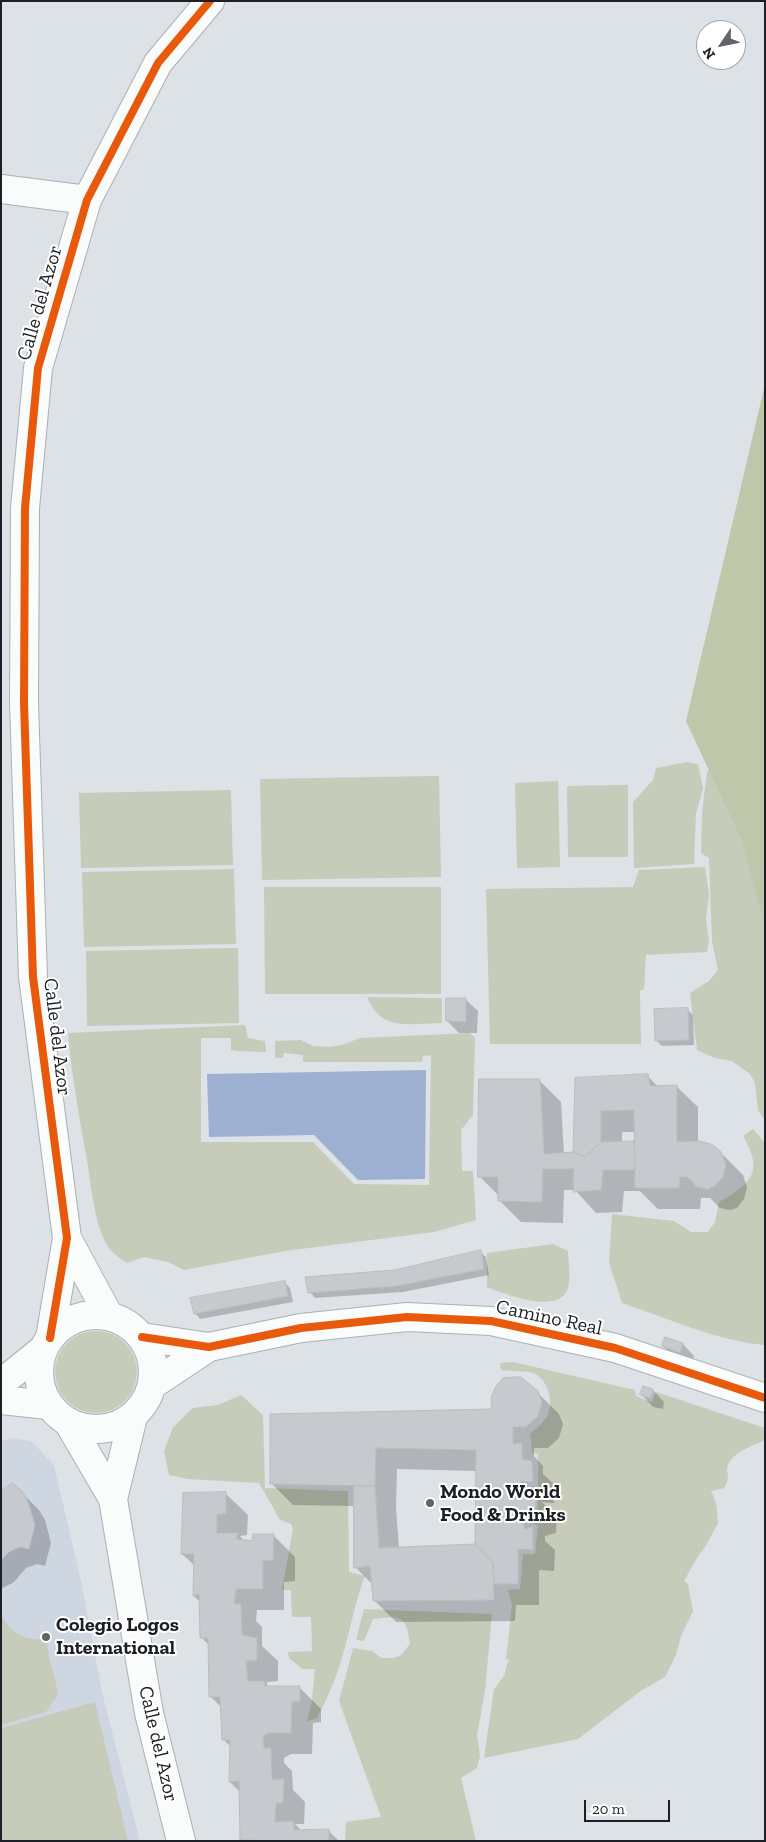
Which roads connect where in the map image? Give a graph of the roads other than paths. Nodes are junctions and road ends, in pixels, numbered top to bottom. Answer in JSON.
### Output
{"nodes":[{"id":1,"x":210,"y":1,"type":"edge"},
{"id":2,"x":1,"y":189,"type":"edge"},
{"id":3,"x":87,"y":200,"type":"junction"},
{"id":4,"x":67,"y":1238,"type":"junction"},
{"id":5,"x":109,"y":1316,"type":"junction"},
{"id":6,"x":142,"y":1337,"type":"junction"},
{"id":7,"x":46,"y":1344,"type":"junction"},
{"id":8,"x":210,"y":1347,"type":"junction"},
{"id":9,"x":1,"y":1380,"type":"edge"},
{"id":10,"x":152,"y":1385,"type":"junction"},
{"id":11,"x":765,"y":1398,"type":"edge"},
{"id":12,"x":1,"y":1400,"type":"edge"},
{"id":13,"x":58,"y":1414,"type":"junction"},
{"id":14,"x":133,"y":1417,"type":"junction"},
{"id":15,"x":113,"y":1499,"type":"junction"},
{"id":16,"x":180,"y":1841,"type":"edge"}],
"edges":[{"from":1,"to":3,"type":"street","name":"Calle del Azor"},
{"from":2,"to":3,"type":"street"},
{"from":3,"to":4,"type":"street","name":"Calle del Azor"},
{"from":4,"to":5,"type":"street","name":"Calle del Azor"},
{"from":4,"to":7,"type":"street","name":"Calle del Azor"},
{"from":5,"to":6,"type":"street"},
{"from":5,"to":7,"type":"street"},
{"from":6,"to":8,"type":"street","name":"Camino Real"},
{"from":6,"to":10,"type":"street"},
{"from":7,"to":9,"type":"street"},
{"from":7,"to":13,"type":"street"},
{"from":8,"to":10,"type":"street","name":"Camino Real"},
{"from":8,"to":11,"type":"street","name":"Camino Real"},
{"from":10,"to":14,"type":"street"},
{"from":12,"to":13,"type":"street"},
{"from":13,"to":14,"type":"street"},
{"from":13,"to":15,"type":"street","name":"Calle del Azor"},
{"from":14,"to":15,"type":"street","name":"Calle del Azor"},
{"from":15,"to":16,"type":"street","name":"Calle del Azor"}]}
